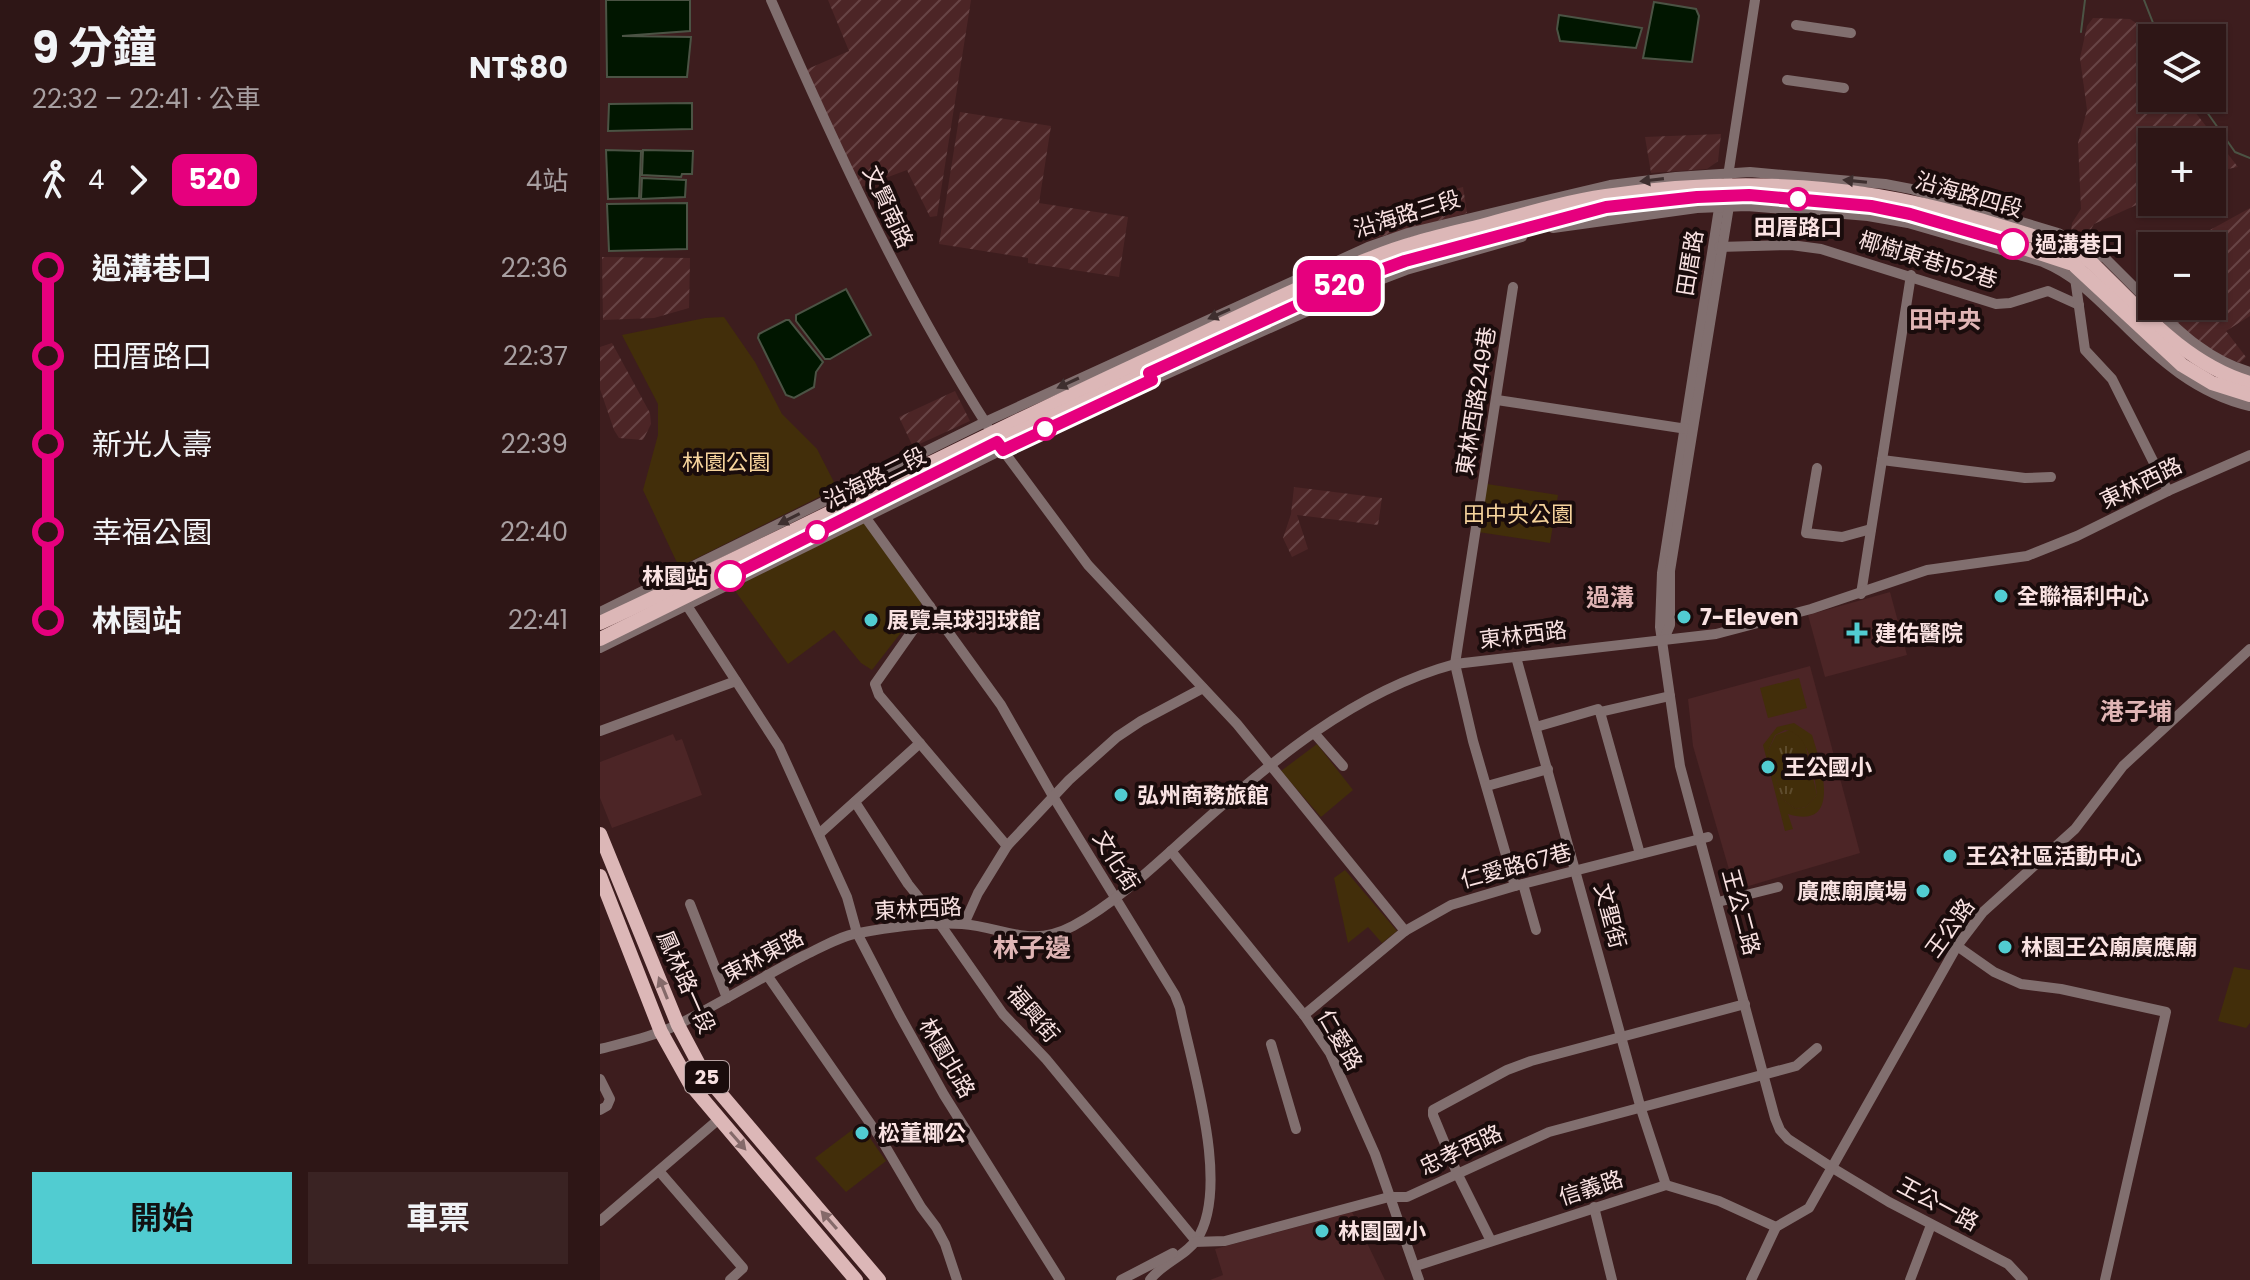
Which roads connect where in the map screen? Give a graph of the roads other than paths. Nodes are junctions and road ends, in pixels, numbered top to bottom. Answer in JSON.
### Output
{"nodes":[{"id":1,"x":771,"y":0,"type":"edge"},
{"id":2,"x":1755,"y":0,"type":"edge"},
{"id":3,"x":1796,"y":25,"type":"dead end"},
{"id":4,"x":1851,"y":33,"type":"dead end"},
{"id":5,"x":1787,"y":80,"type":"dead end"},
{"id":6,"x":1844,"y":88,"type":"dead end"},
{"id":7,"x":1726,"y":193,"type":"junction"},
{"id":8,"x":1718,"y":247,"type":"junction"},
{"id":9,"x":1403,"y":254,"type":"junction"},
{"id":10,"x":2073,"y":258,"type":"junction"},
{"id":11,"x":1911,"y":275,"type":"junction"},
{"id":12,"x":1513,"y":287,"type":"dead end"},
{"id":13,"x":2138,"y":298,"type":"edge"},
{"id":14,"x":2079,"y":305,"type":"junction"},
{"id":15,"x":2160,"y":320,"type":"edge"},
{"id":16,"x":2165,"y":320,"type":"edge"},
{"id":17,"x":1146,"y":366,"type":"junction"},
{"id":18,"x":2250,"y":372,"type":"edge"},
{"id":19,"x":2250,"y":383,"type":"edge"},
{"id":20,"x":2250,"y":395,"type":"edge"},
{"id":21,"x":1497,"y":400,"type":"junction"},
{"id":22,"x":2250,"y":406,"type":"edge"},
{"id":23,"x":1688,"y":430,"type":"junction"},
{"id":24,"x":994,"y":436,"type":"junction"},
{"id":25,"x":2250,"y":455,"type":"edge"},
{"id":26,"x":1882,"y":460,"type":"junction"},
{"id":27,"x":1817,"y":468,"type":"dead end"},
{"id":28,"x":2051,"y":477,"type":"dead end"},
{"id":29,"x":2168,"y":491,"type":"junction"},
{"id":30,"x":856,"y":505,"type":"junction"},
{"id":31,"x":1871,"y":529,"type":"junction"},
{"id":32,"x":680,"y":593,"type":"junction"},
{"id":33,"x":1861,"y":594,"type":"junction"},
{"id":34,"x":930,"y":606,"type":"junction"},
{"id":35,"x":600,"y":612,"type":"edge"},
{"id":36,"x":600,"y":623,"type":"edge"},
{"id":37,"x":600,"y":639,"type":"edge"},
{"id":38,"x":1664,"y":639,"type":"junction"},
{"id":39,"x":600,"y":648,"type":"edge"},
{"id":40,"x":2250,"y":649,"type":"edge"},
{"id":41,"x":1516,"y":657,"type":"junction"},
{"id":42,"x":1455,"y":664,"type":"junction"},
{"id":43,"x":736,"y":681,"type":"junction"},
{"id":44,"x":1203,"y":688,"type":"junction"},
{"id":45,"x":1670,"y":696,"type":"junction"},
{"id":46,"x":1600,"y":712,"type":"junction"},
{"id":47,"x":1536,"y":727,"type":"junction"},
{"id":48,"x":600,"y":731,"type":"edge"},
{"id":49,"x":1315,"y":734,"type":"junction"},
{"id":50,"x":920,"y":743,"type":"junction"},
{"id":51,"x":1343,"y":766,"type":"dead end"},
{"id":52,"x":1270,"y":767,"type":"junction"},
{"id":53,"x":1548,"y":769,"type":"junction"},
{"id":54,"x":1487,"y":786,"type":"junction"},
{"id":55,"x":1054,"y":798,"type":"junction"},
{"id":56,"x":855,"y":802,"type":"junction"},
{"id":57,"x":600,"y":834,"type":"edge"},
{"id":58,"x":819,"y":834,"type":"junction"},
{"id":59,"x":1704,"y":838,"type":"junction"},
{"id":60,"x":1007,"y":846,"type":"junction"},
{"id":61,"x":1171,"y":851,"type":"junction"},
{"id":62,"x":1640,"y":854,"type":"junction"},
{"id":63,"x":1577,"y":870,"type":"junction"},
{"id":64,"x":600,"y":876,"type":"edge"},
{"id":65,"x":1519,"y":885,"type":"junction"},
{"id":66,"x":1778,"y":887,"type":"dead end"},
{"id":67,"x":1115,"y":898,"type":"junction"},
{"id":68,"x":1718,"y":902,"type":"junction"},
{"id":69,"x":690,"y":904,"type":"dead end"},
{"id":70,"x":940,"y":924,"type":"junction"},
{"id":71,"x":964,"y":924,"type":"junction"},
{"id":72,"x":1536,"y":930,"type":"dead end"},
{"id":73,"x":1405,"y":931,"type":"junction"},
{"id":74,"x":857,"y":933,"type":"junction"},
{"id":75,"x":1957,"y":946,"type":"junction"},
{"id":76,"x":767,"y":975,"type":"junction"},
{"id":77,"x":727,"y":998,"type":"junction"},
{"id":78,"x":1745,"y":1004,"type":"junction"},
{"id":79,"x":1304,"y":1015,"type":"junction"},
{"id":80,"x":678,"y":1025,"type":"junction"},
{"id":81,"x":661,"y":1032,"type":"junction"},
{"id":82,"x":1622,"y":1037,"type":"junction"},
{"id":83,"x":1271,"y":1044,"type":"dead end"},
{"id":84,"x":1817,"y":1048,"type":"dead end"},
{"id":85,"x":600,"y":1049,"type":"edge"},
{"id":86,"x":1764,"y":1075,"type":"junction"},
{"id":87,"x":600,"y":1079,"type":"edge"},
{"id":88,"x":1641,"y":1109,"type":"junction"},
{"id":89,"x":600,"y":1110,"type":"edge"},
{"id":90,"x":719,"y":1119,"type":"junction"},
{"id":91,"x":1296,"y":1129,"type":"dead end"},
{"id":92,"x":1831,"y":1167,"type":"junction"},
{"id":93,"x":659,"y":1171,"type":"junction"},
{"id":94,"x":1457,"y":1173,"type":"junction"},
{"id":95,"x":1666,"y":1185,"type":"junction"},
{"id":96,"x":1389,"y":1197,"type":"junction"},
{"id":97,"x":1594,"y":1207,"type":"junction"},
{"id":98,"x":600,"y":1221,"type":"edge"},
{"id":99,"x":1931,"y":1225,"type":"junction"},
{"id":100,"x":1776,"y":1227,"type":"junction"},
{"id":101,"x":1196,"y":1241,"type":"junction"},
{"id":102,"x":1491,"y":1241,"type":"junction"},
{"id":103,"x":1416,"y":1266,"type":"junction"},
{"id":104,"x":730,"y":1280,"type":"edge"},
{"id":105,"x":856,"y":1280,"type":"edge"},
{"id":106,"x":879,"y":1280,"type":"edge"},
{"id":107,"x":957,"y":1280,"type":"edge"},
{"id":108,"x":1060,"y":1280,"type":"edge"},
{"id":109,"x":1121,"y":1280,"type":"edge"},
{"id":110,"x":1150,"y":1280,"type":"edge"},
{"id":111,"x":1419,"y":1280,"type":"edge"},
{"id":112,"x":1612,"y":1280,"type":"edge"},
{"id":113,"x":1751,"y":1280,"type":"edge"},
{"id":114,"x":1910,"y":1280,"type":"edge"},
{"id":115,"x":2023,"y":1280,"type":"edge"},
{"id":116,"x":2105,"y":1280,"type":"edge"}],
"edges":[{"from":1,"to":24,"type":"street","name":"文賢南路"},
{"from":2,"to":7,"type":"street","name":"田厝路"},
{"from":3,"to":4,"type":"street"},
{"from":5,"to":6,"type":"street"},
{"from":7,"to":8,"type":"street","name":"田厝路"},
{"from":7,"to":9,"type":"main road","name":"沿海路三段"},
{"from":7,"to":9,"type":"main road","name":"沿海路三段","one_way":true},
{"from":7,"to":10,"type":"street","name":"沿海路四段"},
{"from":7,"to":10,"type":"main road","name":"沿海路四段"},
{"from":8,"to":11,"type":"street","name":"椰樹東巷152巷"},
{"from":8,"to":23,"type":"street","name":"田厝路"},
{"from":9,"to":17,"type":"main road","name":"沿海路三段"},
{"from":9,"to":17,"type":"main road","name":"沿海路三段","one_way":true},
{"from":10,"to":13,"type":"main road","name":"沿海路四段"},
{"from":10,"to":14,"type":"street"},
{"from":10,"to":20,"type":"main road","name":"沿海路四段"},
{"from":10,"to":22,"type":"street","name":"沿海路四段"},
{"from":11,"to":14,"type":"street","name":"椰樹東巷152巷"},
{"from":11,"to":26,"type":"street"},
{"from":12,"to":21,"type":"street","name":"東林西路249巷"},
{"from":14,"to":29,"type":"street"},
{"from":15,"to":19,"type":"main road","name":"沿海路四段"},
{"from":16,"to":18,"type":"street","name":"沿海路四段"},
{"from":17,"to":24,"type":"main road","name":"沿海路三段"},
{"from":17,"to":24,"type":"street","name":"沿海路三段"},
{"from":21,"to":23,"type":"street"},
{"from":21,"to":42,"type":"street","name":"東林西路249巷"},
{"from":23,"to":38,"type":"street","name":"田厝路"},
{"from":24,"to":30,"type":"main road","name":"沿海路二段"},
{"from":24,"to":30,"type":"street","name":"沿海路二段"},
{"from":24,"to":44,"type":"street","name":"文賢南路"},
{"from":25,"to":29,"type":"street","name":"東林西路"},
{"from":26,"to":28,"type":"street"},
{"from":26,"to":31,"type":"street"},
{"from":27,"to":31,"type":"street"},
{"from":29,"to":33,"type":"street","name":"東林西路"},
{"from":30,"to":32,"type":"main road","name":"沿海路二段"},
{"from":30,"to":32,"type":"street","name":"沿海路二段"},
{"from":30,"to":34,"type":"street","name":"文化街"},
{"from":31,"to":33,"type":"street"},
{"from":32,"to":35,"type":"street","name":"沿海路二段"},
{"from":32,"to":36,"type":"main road","name":"沿海路二段"},
{"from":32,"to":37,"type":"main road","name":"沿海路二段"},
{"from":32,"to":39,"type":"street","name":"沿海路二段"},
{"from":32,"to":43,"type":"street","name":"林園北路"},
{"from":33,"to":38,"type":"street","name":"東林西路"},
{"from":34,"to":50,"type":"street"},
{"from":34,"to":55,"type":"street","name":"文化街"},
{"from":38,"to":41,"type":"street","name":"東林西路"},
{"from":38,"to":45,"type":"street","name":"王公二路"},
{"from":40,"to":75,"type":"street","name":"王公路"},
{"from":41,"to":42,"type":"street","name":"東林西路"},
{"from":41,"to":47,"type":"street","name":"文聖街"},
{"from":42,"to":49,"type":"street","name":"東林西路"},
{"from":42,"to":54,"type":"street"},
{"from":43,"to":48,"type":"street"},
{"from":43,"to":58,"type":"street","name":"林園北路"},
{"from":44,"to":52,"type":"street","name":"文賢南路"},
{"from":44,"to":55,"type":"street"},
{"from":45,"to":46,"type":"street"},
{"from":45,"to":59,"type":"street","name":"王公二路"},
{"from":46,"to":47,"type":"street"},
{"from":46,"to":62,"type":"street"},
{"from":47,"to":53,"type":"street","name":"文聖街"},
{"from":49,"to":51,"type":"street"},
{"from":49,"to":52,"type":"street","name":"東林西路"},
{"from":50,"to":56,"type":"street"},
{"from":50,"to":60,"type":"street"},
{"from":52,"to":61,"type":"street","name":"東林西路"},
{"from":52,"to":73,"type":"street","name":"文賢南路"},
{"from":53,"to":54,"type":"street"},
{"from":53,"to":63,"type":"street","name":"文聖街"},
{"from":54,"to":65,"type":"street"},
{"from":55,"to":60,"type":"street"},
{"from":55,"to":67,"type":"street","name":"文化街"},
{"from":56,"to":58,"type":"street"},
{"from":56,"to":70,"type":"street","name":"福興街"},
{"from":80,"to":57,"type":"main road","name":"鳳林路一段","number":"25","one_way":true},
{"from":58,"to":74,"type":"street","name":"林園北路"},
{"from":59,"to":62,"type":"street","name":"仁愛路67巷"},
{"from":59,"to":68,"type":"street","name":"王公二路"},
{"from":60,"to":71,"type":"street"},
{"from":61,"to":67,"type":"street","name":"東林西路"},
{"from":61,"to":79,"type":"street","name":"仁愛路"},
{"from":62,"to":63,"type":"street","name":"仁愛路67巷"},
{"from":63,"to":65,"type":"street","name":"仁愛路67巷"},
{"from":63,"to":82,"type":"street","name":"文聖街"},
{"from":64,"to":81,"type":"main road","name":"鳳林路一段","number":"25"},
{"from":65,"to":72,"type":"street"},
{"from":65,"to":73,"type":"street","name":"仁愛路67巷"},
{"from":66,"to":68,"type":"street"},
{"from":67,"to":71,"type":"street","name":"東林西路"},
{"from":67,"to":101,"type":"street","name":"文化街"},
{"from":68,"to":78,"type":"street","name":"王公二路"},
{"from":69,"to":77,"type":"street"},
{"from":70,"to":71,"type":"street","name":"東林西路"},
{"from":70,"to":74,"type":"street","name":"東林西路"},
{"from":70,"to":101,"type":"street","name":"福興街"},
{"from":73,"to":79,"type":"street","name":"仁愛路67巷"},
{"from":74,"to":76,"type":"street","name":"東林東路"},
{"from":74,"to":108,"type":"street","name":"林園北路"},
{"from":75,"to":92,"type":"street","name":"王公路"},
{"from":75,"to":116,"type":"street"},
{"from":76,"to":77,"type":"street","name":"東林東路"},
{"from":76,"to":107,"type":"street"},
{"from":77,"to":80,"type":"street","name":"東林東路"},
{"from":78,"to":82,"type":"street"},
{"from":78,"to":86,"type":"street","name":"王公二路"},
{"from":79,"to":96,"type":"street","name":"仁愛路"},
{"from":80,"to":81,"type":"street","name":"東林東路"},
{"from":106,"to":80,"type":"main road","name":"鳳林路一段","number":"25","one_way":true},
{"from":81,"to":85,"type":"street","name":"東林東路"},
{"from":81,"to":90,"type":"main road","name":"鳳林路一段","number":"25"},
{"from":82,"to":88,"type":"street","name":"文聖街"},
{"from":82,"to":94,"type":"street"},
{"from":83,"to":91,"type":"street"},
{"from":84,"to":86,"type":"street","name":"忠孝西路"},
{"from":86,"to":88,"type":"street","name":"忠孝西路"},
{"from":86,"to":92,"type":"street","name":"王公二路"},
{"from":87,"to":89,"type":"street"},
{"from":88,"to":94,"type":"street","name":"忠孝西路"},
{"from":88,"to":95,"type":"street","name":"文聖街"},
{"from":90,"to":93,"type":"street"},
{"from":90,"to":105,"type":"main road","name":"鳳林路一段","number":"25","one_way":true},
{"from":92,"to":99,"type":"street","name":"王公一路"},
{"from":92,"to":100,"type":"street","name":"王公路"},
{"from":93,"to":98,"type":"street"},
{"from":93,"to":104,"type":"street"},
{"from":94,"to":96,"type":"street","name":"忠孝西路"},
{"from":94,"to":102,"type":"street"},
{"from":95,"to":97,"type":"street","name":"信義路"},
{"from":95,"to":100,"type":"street"},
{"from":96,"to":101,"type":"street","name":"忠孝西路"},
{"from":96,"to":103,"type":"street","name":"仁愛路"},
{"from":97,"to":102,"type":"street","name":"信義路"},
{"from":97,"to":112,"type":"street"},
{"from":99,"to":114,"type":"street"},
{"from":99,"to":115,"type":"street","name":"王公一路"},
{"from":100,"to":113,"type":"street"},
{"from":101,"to":109,"type":"street","name":"忠孝西路"},
{"from":101,"to":110,"type":"street"},
{"from":102,"to":103,"type":"street","name":"信義路"},
{"from":103,"to":111,"type":"street","name":"仁愛路"}]}
